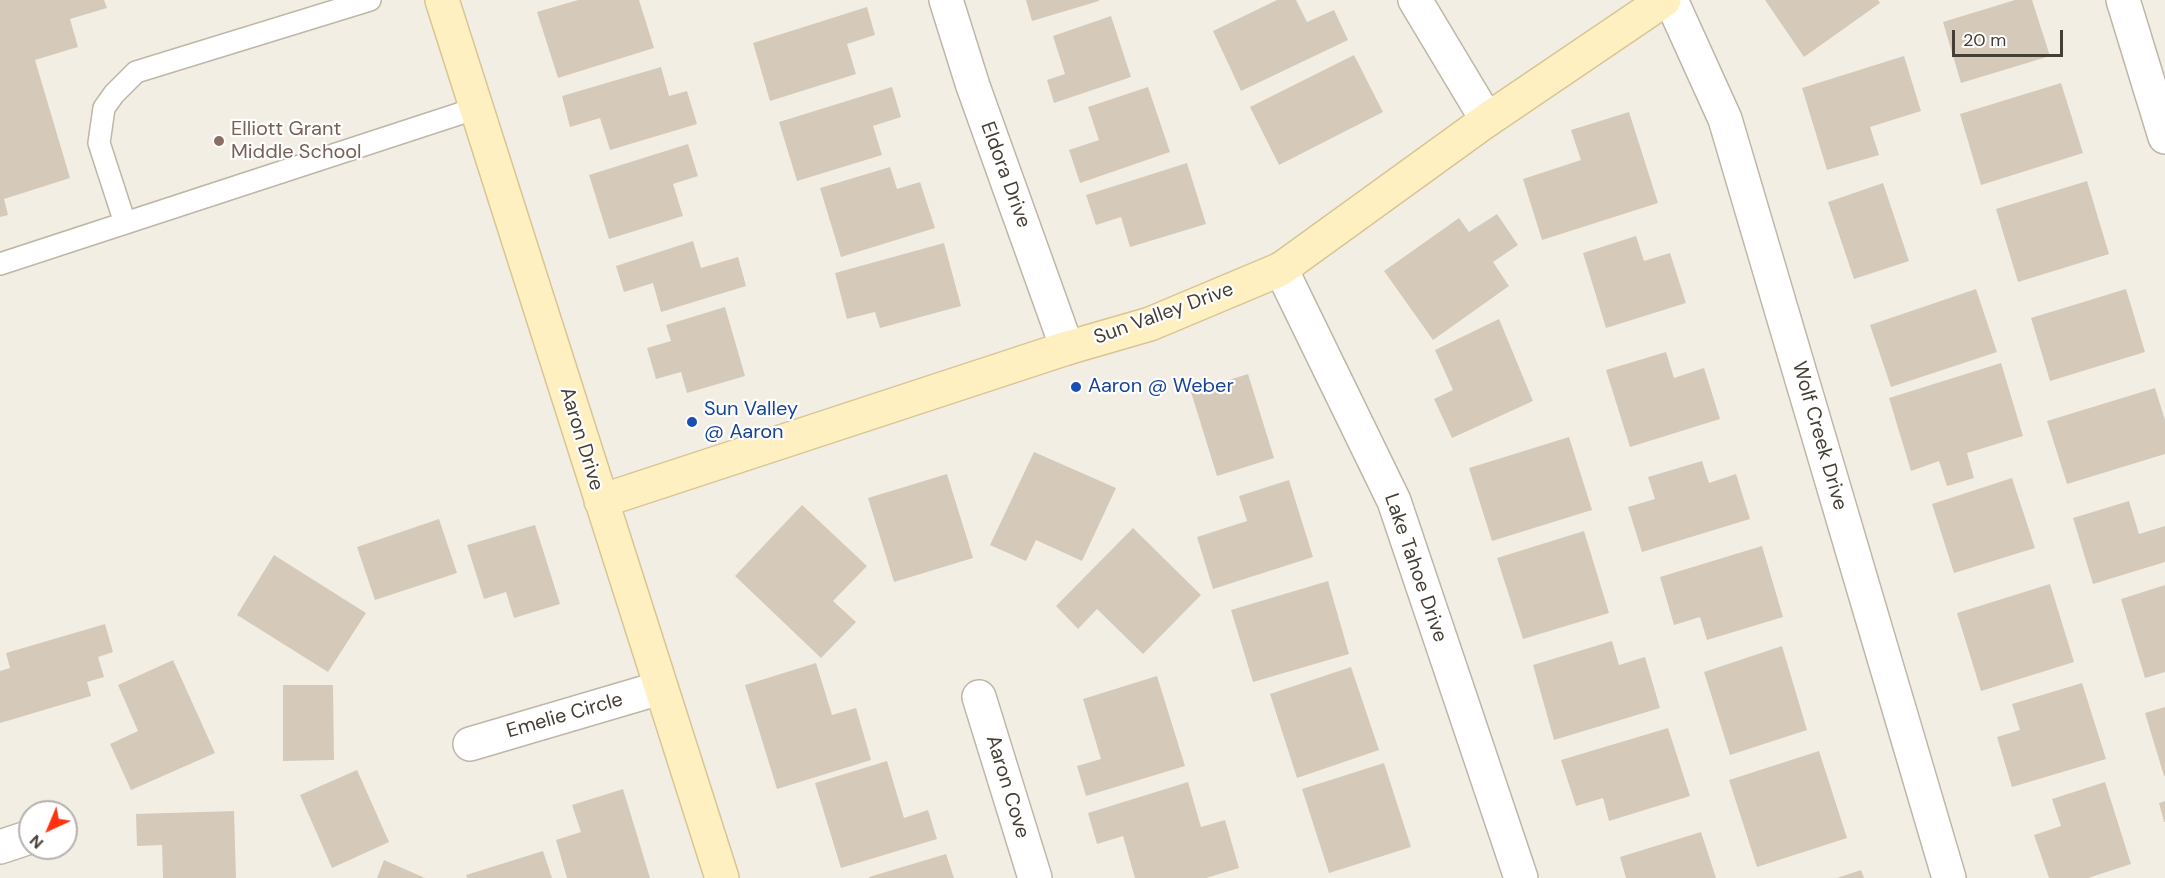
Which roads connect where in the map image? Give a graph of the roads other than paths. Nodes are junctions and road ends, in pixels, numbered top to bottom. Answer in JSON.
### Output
{"nodes":[{"id":1,"x":370,"y":0,"type":"edge"},
{"id":2,"x":442,"y":0,"type":"edge"},
{"id":3,"x":946,"y":0,"type":"edge"},
{"id":4,"x":1415,"y":0,"type":"edge"},
{"id":5,"x":1664,"y":0,"type":"edge"},
{"id":6,"x":1671,"y":0,"type":"edge"},
{"id":7,"x":2123,"y":0,"type":"edge"},
{"id":8,"x":477,"y":108,"type":"junction"},
{"id":9,"x":1487,"y":120,"type":"junction"},
{"id":10,"x":2165,"y":137,"type":"edge"},
{"id":11,"x":125,"y":223,"type":"junction"},
{"id":12,"x":0,"y":264,"type":"edge"},
{"id":13,"x":1281,"y":269,"type":"junction"},
{"id":14,"x":1066,"y":348,"type":"junction"},
{"id":15,"x":601,"y":501,"type":"junction"},
{"id":16,"x":660,"y":688,"type":"junction"},
{"id":17,"x":979,"y":697,"type":"dead end"},
{"id":18,"x":470,"y":744,"type":"dead end"},
{"id":19,"x":18,"y":841,"type":"edge"},
{"id":20,"x":0,"y":847,"type":"edge"},
{"id":21,"x":722,"y":878,"type":"edge"},
{"id":22,"x":1035,"y":878,"type":"edge"},
{"id":23,"x":1521,"y":878,"type":"edge"},
{"id":24,"x":1949,"y":878,"type":"edge"}],
"edges":[{"from":1,"to":11,"type":"lane"},
{"from":2,"to":8,"type":"street","name":"Aaron Drive"},
{"from":3,"to":14,"type":"street","name":"Eldora Drive"},
{"from":4,"to":9,"type":"street"},
{"from":5,"to":9,"type":"street","name":"Sun Valley Drive"},
{"from":6,"to":24,"type":"street","name":"Wolf Creek Drive"},
{"from":7,"to":10,"type":"street"},
{"from":8,"to":11,"type":"lane"},
{"from":8,"to":15,"type":"street","name":"Aaron Drive"},
{"from":9,"to":13,"type":"street","name":"Sun Valley Drive"},
{"from":11,"to":12,"type":"lane"},
{"from":13,"to":14,"type":"street","name":"Sun Valley Drive"},
{"from":13,"to":23,"type":"street","name":"Lake Tahoe Drive"},
{"from":14,"to":15,"type":"street","name":"Sun Valley Drive"},
{"from":15,"to":16,"type":"street","name":"Aaron Drive"},
{"from":16,"to":18,"type":"street","name":"Emelie Circle"},
{"from":16,"to":21,"type":"street","name":"Aaron Drive"},
{"from":17,"to":22,"type":"street","name":"Aaron Cove"},
{"from":19,"to":20,"type":"street"}]}
